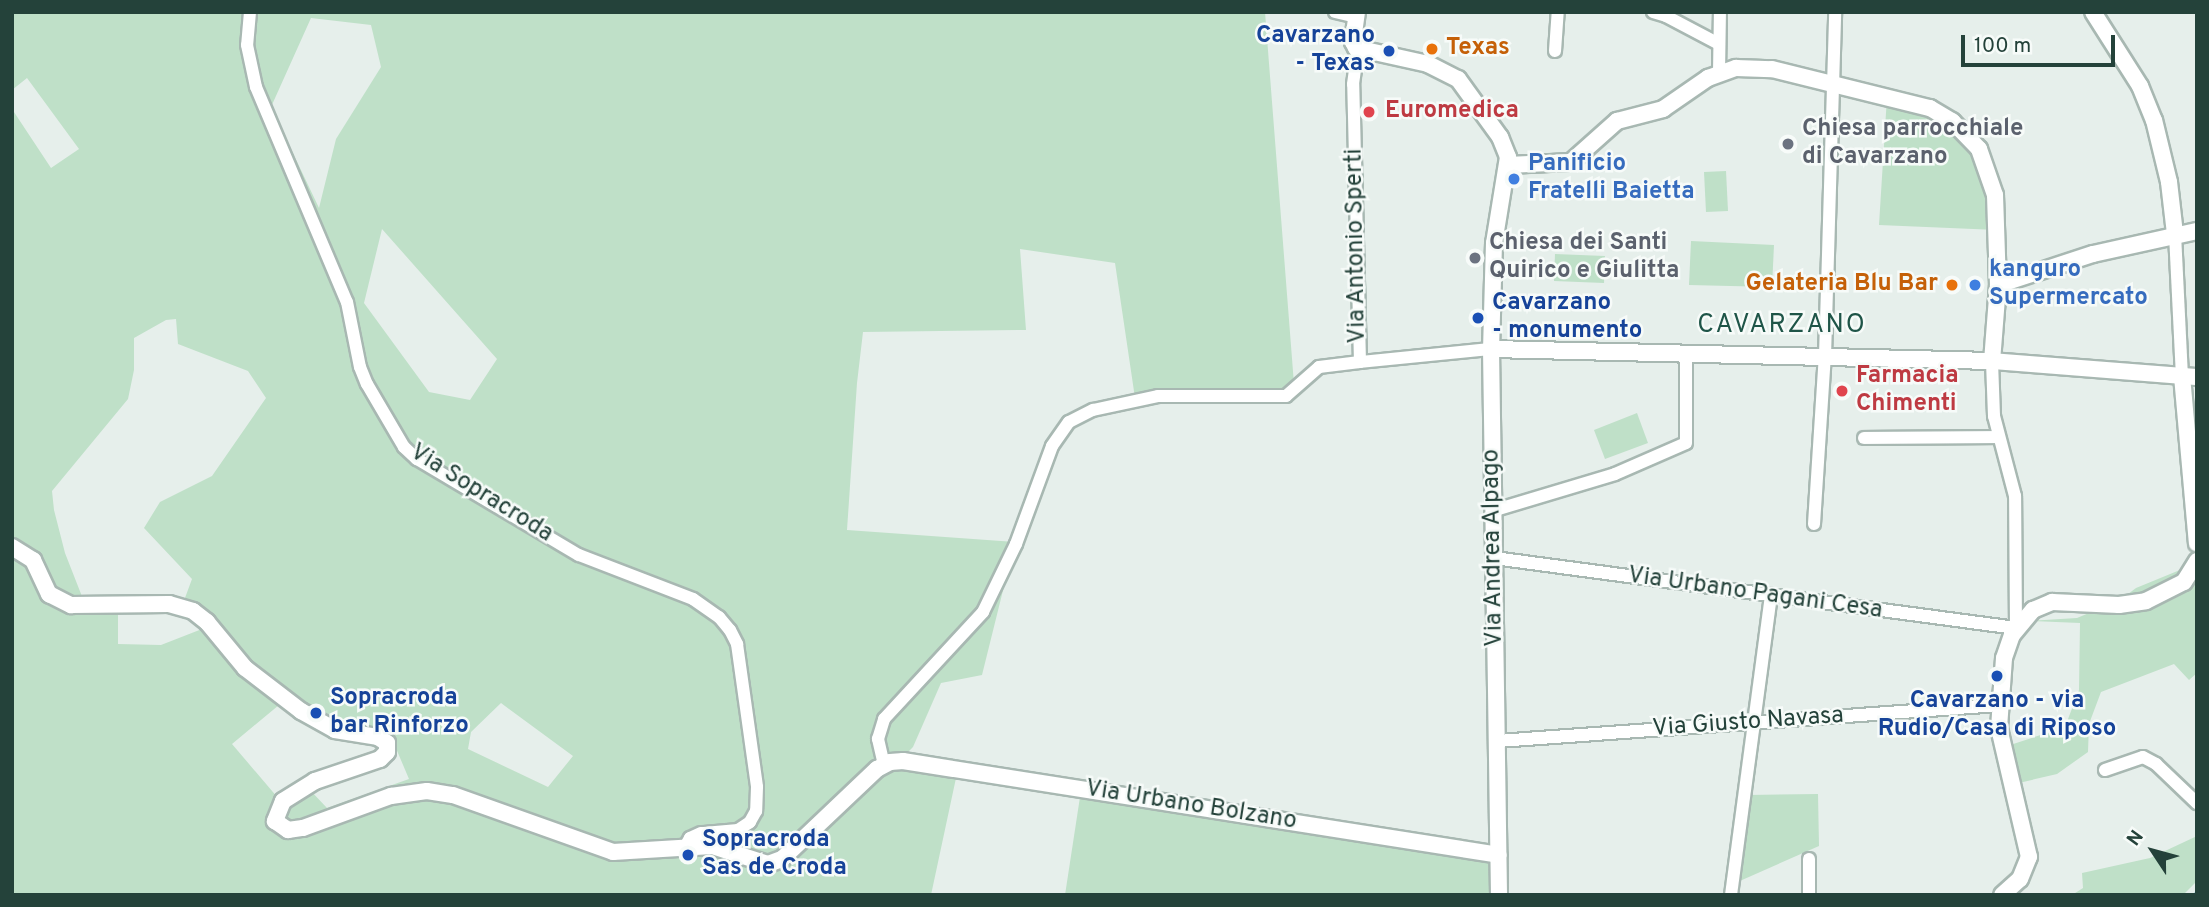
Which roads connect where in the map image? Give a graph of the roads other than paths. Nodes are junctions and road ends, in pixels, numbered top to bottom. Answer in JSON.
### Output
{"nodes":[{"id":1,"x":250,"y":12,"type":"edge"},
{"id":2,"x":1335,"y":12,"type":"edge"},
{"id":3,"x":1558,"y":12,"type":"edge"},
{"id":4,"x":1653,"y":12,"type":"edge"},
{"id":5,"x":1720,"y":12,"type":"edge"},
{"id":6,"x":1835,"y":12,"type":"edge"},
{"id":7,"x":2092,"y":12,"type":"edge"},
{"id":8,"x":1357,"y":15,"type":"edge"},
{"id":9,"x":1719,"y":44,"type":"junction"},
{"id":10,"x":1359,"y":50,"type":"junction"},
{"id":11,"x":1555,"y":51,"type":"dead end"},
{"id":12,"x":1718,"y":73,"type":"junction"},
{"id":13,"x":1835,"y":82,"type":"junction"},
{"id":14,"x":1508,"y":165,"type":"junction"},
{"id":15,"x":2197,"y":231,"type":"edge"},
{"id":16,"x":2175,"y":234,"type":"junction"},
{"id":17,"x":1999,"y":252,"type":"junction"},
{"id":18,"x":2025,"y":276,"type":"junction"},
{"id":19,"x":1998,"y":292,"type":"junction"},
{"id":20,"x":1491,"y":349,"type":"junction"},
{"id":21,"x":1686,"y":354,"type":"junction"},
{"id":22,"x":1825,"y":356,"type":"junction"},
{"id":23,"x":1993,"y":360,"type":"junction"},
{"id":24,"x":1360,"y":362,"type":"junction"},
{"id":25,"x":2189,"y":376,"type":"edge"},
{"id":26,"x":1864,"y":438,"type":"dead end"},
{"id":27,"x":1998,"y":438,"type":"junction"},
{"id":28,"x":1492,"y":511,"type":"junction"},
{"id":29,"x":1814,"y":524,"type":"dead end"},
{"id":30,"x":2197,"y":543,"type":"edge"},
{"id":31,"x":12,"y":547,"type":"edge"},
{"id":32,"x":1493,"y":558,"type":"junction"},
{"id":33,"x":2195,"y":567,"type":"edge"},
{"id":34,"x":1771,"y":595,"type":"junction"},
{"id":35,"x":2016,"y":628,"type":"junction"},
{"id":36,"x":1999,"y":705,"type":"junction"},
{"id":37,"x":1754,"y":722,"type":"junction"},
{"id":38,"x":1497,"y":741,"type":"junction"},
{"id":39,"x":884,"y":765,"type":"junction"},
{"id":40,"x":2105,"y":770,"type":"dead end"},
{"id":41,"x":2197,"y":803,"type":"edge"},
{"id":42,"x":685,"y":847,"type":"junction"},
{"id":43,"x":1499,"y":855,"type":"junction"},
{"id":44,"x":1809,"y":859,"type":"dead end"},
{"id":45,"x":1499,"y":895,"type":"edge"},
{"id":46,"x":1731,"y":895,"type":"edge"},
{"id":47,"x":1809,"y":895,"type":"edge"},
{"id":48,"x":2002,"y":895,"type":"edge"}],
"edges":[{"from":1,"to":42,"type":"street","name":"Via Sopracroda"},
{"from":2,"to":8,"type":"street"},
{"from":3,"to":11,"type":"street"},
{"from":4,"to":9,"type":"street"},
{"from":5,"to":9,"type":"street"},
{"from":6,"to":13,"type":"street"},
{"from":7,"to":16,"type":"street"},
{"from":8,"to":10,"type":"street"},
{"from":9,"to":12,"type":"street"},
{"from":10,"to":14,"type":"street"},
{"from":10,"to":24,"type":"street","name":"Via Antonio Sperti"},
{"from":12,"to":13,"type":"street"},
{"from":12,"to":14,"type":"street"},
{"from":13,"to":17,"type":"street"},
{"from":13,"to":22,"type":"street"},
{"from":14,"to":20,"type":"street","name":"Via Andrea Alpago"},
{"from":15,"to":16,"type":"street"},
{"from":16,"to":18,"type":"street"},
{"from":16,"to":25,"type":"street"},
{"from":17,"to":18,"type":"street"},
{"from":17,"to":19,"type":"street"},
{"from":18,"to":19,"type":"street"},
{"from":19,"to":23,"type":"street"},
{"from":20,"to":21,"type":"street"},
{"from":20,"to":24,"type":"street"},
{"from":20,"to":28,"type":"street","name":"Via Andrea Alpago"},
{"from":21,"to":22,"type":"street"},
{"from":21,"to":28,"type":"street"},
{"from":22,"to":23,"type":"street"},
{"from":22,"to":29,"type":"street"},
{"from":23,"to":25,"type":"street"},
{"from":23,"to":27,"type":"street"},
{"from":24,"to":39,"type":"street","name":"Via Antonio Sperti"},
{"from":25,"to":30,"type":"street"},
{"from":26,"to":27,"type":"street"},
{"from":27,"to":35,"type":"street"},
{"from":28,"to":32,"type":"street","name":"Via Andrea Alpago"},
{"from":31,"to":42,"type":"street","name":"Via Sopracroda"},
{"from":32,"to":34,"type":"street","name":"Via Urbano Pagani Cesa"},
{"from":32,"to":38,"type":"street","name":"Via Andrea Alpago"},
{"from":33,"to":35,"type":"street"},
{"from":34,"to":35,"type":"street","name":"Via Urbano Pagani Cesa"},
{"from":34,"to":37,"type":"street"},
{"from":35,"to":36,"type":"street"},
{"from":36,"to":37,"type":"street","name":"Via Giusto Navasa"},
{"from":36,"to":48,"type":"street"},
{"from":37,"to":38,"type":"street","name":"Via Giusto Navasa"},
{"from":37,"to":46,"type":"street"},
{"from":38,"to":43,"type":"street","name":"Via Andrea Alpago"},
{"from":39,"to":42,"type":"street","name":"Via Sopracroda"},
{"from":39,"to":43,"type":"street","name":"Via Urbano Bolzano"},
{"from":40,"to":41,"type":"street"},
{"from":43,"to":45,"type":"street","name":"Via Andrea Alpago"},
{"from":44,"to":47,"type":"street"}]}
